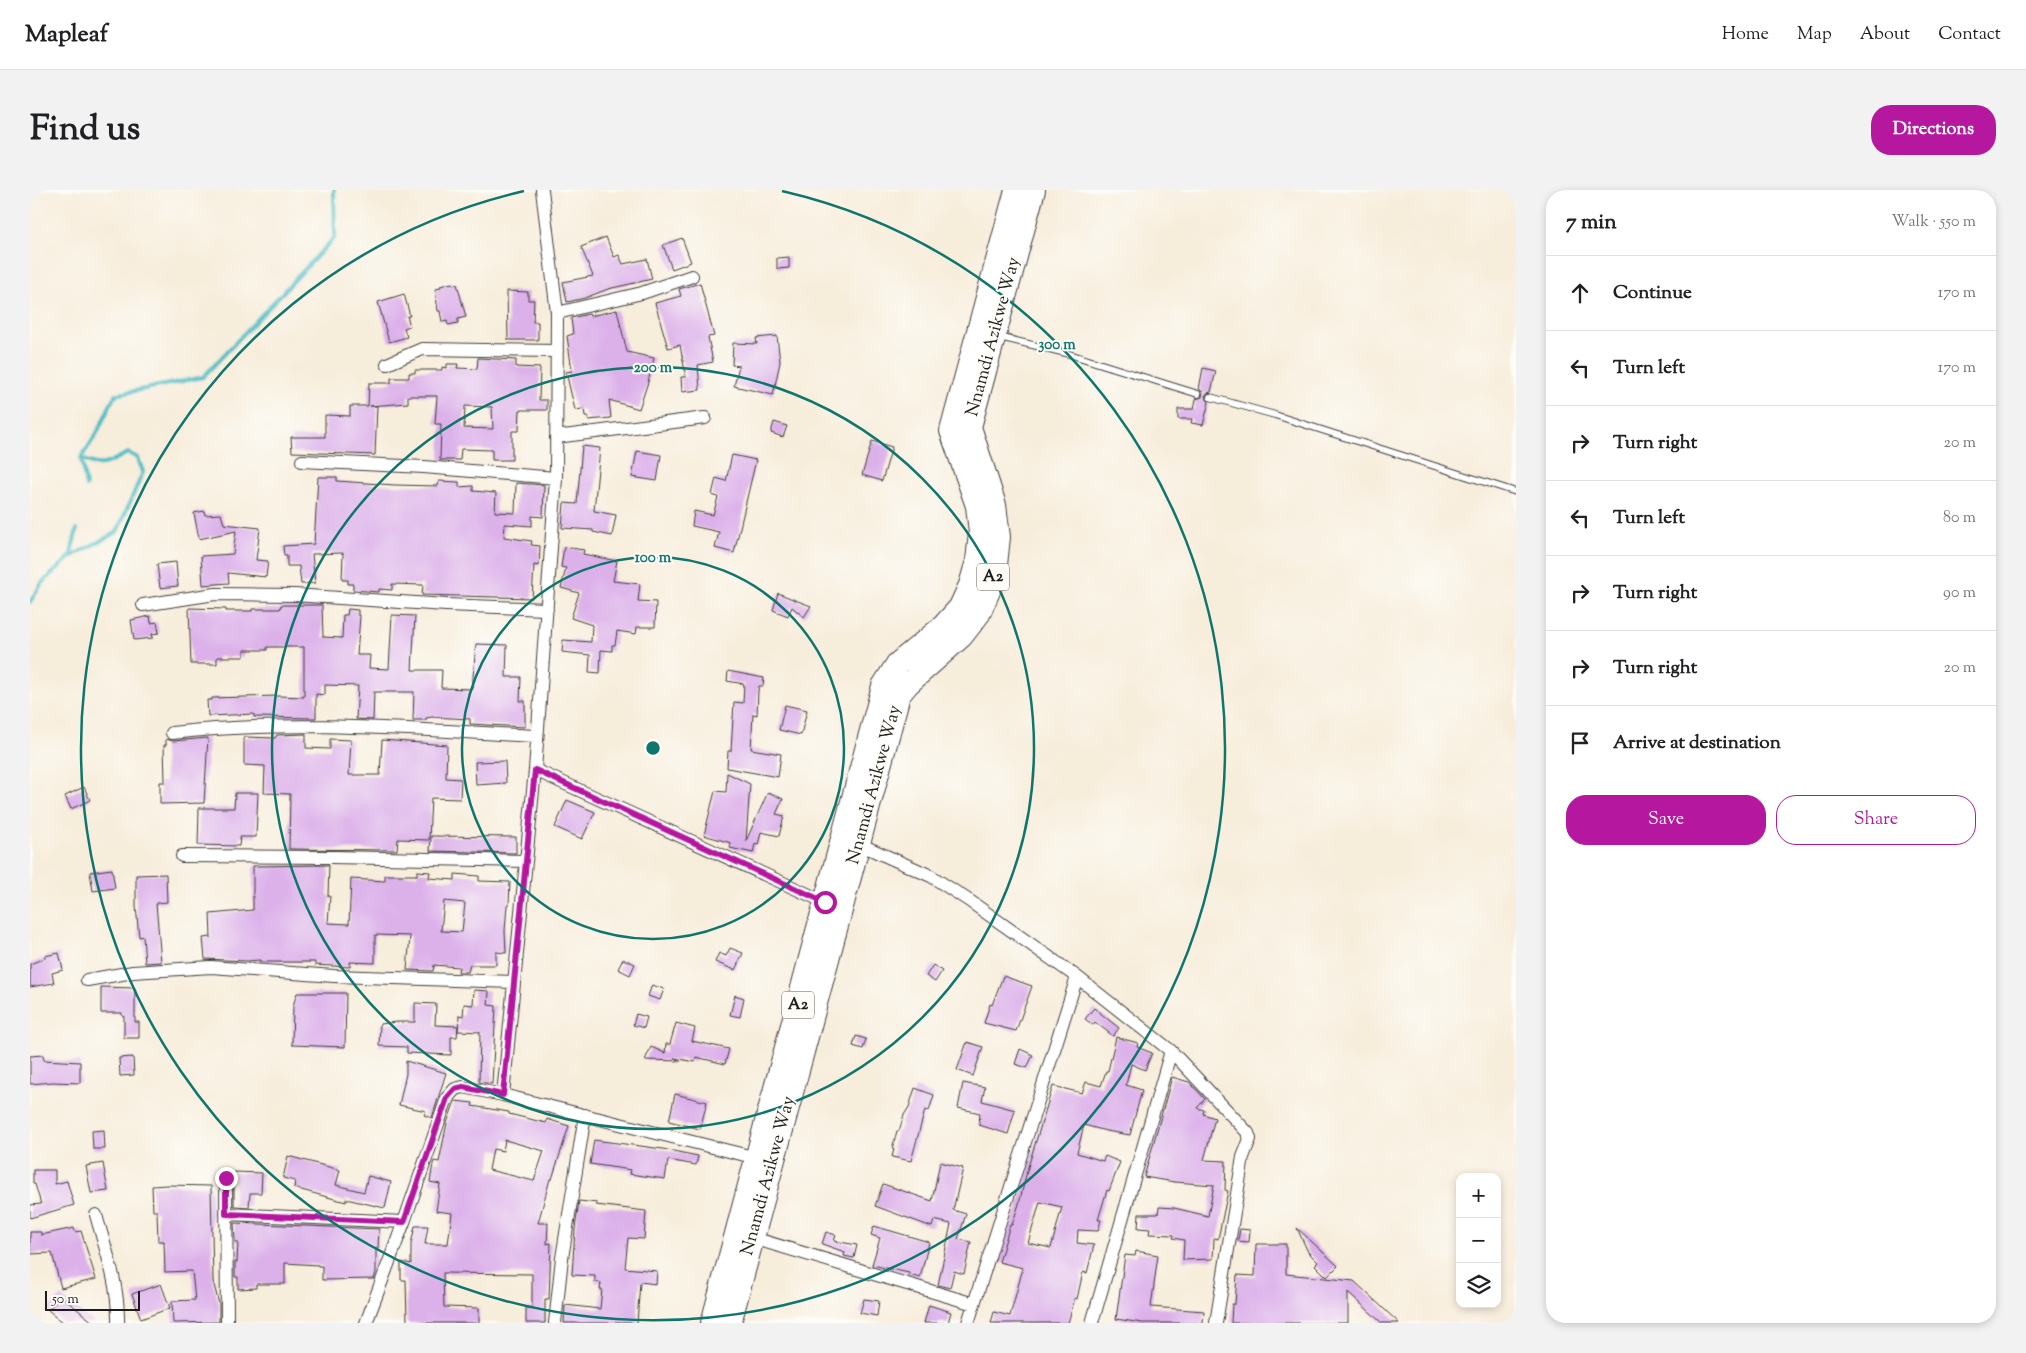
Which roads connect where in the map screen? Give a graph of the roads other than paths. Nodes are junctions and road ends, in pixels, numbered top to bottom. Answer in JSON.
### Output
{"nodes":[{"id":1,"x":542,"y":190,"type":"edge"},
{"id":2,"x":1016,"y":190,"type":"edge"},
{"id":3,"x":1034,"y":190,"type":"edge"},
{"id":4,"x":692,"y":276,"type":"dead end"},
{"id":5,"x":557,"y":313,"type":"junction"},
{"id":6,"x":995,"y":336,"type":"junction"},
{"id":7,"x":557,"y":351,"type":"junction"},
{"id":8,"x":387,"y":364,"type":"dead end"},
{"id":9,"x":1198,"y":394,"type":"dead end"},
{"id":10,"x":1210,"y":397,"type":"dead end"},
{"id":11,"x":705,"y":418,"type":"dead end"},
{"id":12,"x":556,"y":436,"type":"junction"},
{"id":13,"x":302,"y":461,"type":"dead end"},
{"id":14,"x":556,"y":478,"type":"junction"},
{"id":15,"x":1516,"y":492,"type":"edge"},
{"id":16,"x":143,"y":605,"type":"dead end"},
{"id":17,"x":547,"y":609,"type":"junction"},
{"id":18,"x":172,"y":733,"type":"dead end"},
{"id":19,"x":537,"y":736,"type":"junction"},
{"id":20,"x":535,"y":770,"type":"junction"},
{"id":21,"x":859,"y":844,"type":"junction"},
{"id":22,"x":182,"y":856,"type":"dead end"},
{"id":23,"x":526,"y":861,"type":"junction"},
{"id":24,"x":825,"y":902,"type":"junction"},
{"id":25,"x":1077,"y":977,"type":"junction"},
{"id":26,"x":87,"y":980,"type":"dead end"},
{"id":27,"x":514,"y":982,"type":"junction"},
{"id":28,"x":1171,"y":1051,"type":"junction"},
{"id":29,"x":503,"y":1095,"type":"junction"},
{"id":30,"x":585,"y":1116,"type":"junction"},
{"id":31,"x":757,"y":1158,"type":"junction"},
{"id":32,"x":226,"y":1178,"type":"dead end"},
{"id":33,"x":226,"y":1214,"type":"junction"},
{"id":34,"x":96,"y":1215,"type":"dead end"},
{"id":35,"x":404,"y":1222,"type":"junction"},
{"id":36,"x":753,"y":1238,"type":"junction"},
{"id":37,"x":974,"y":1304,"type":"junction"},
{"id":38,"x":118,"y":1323,"type":"edge"},
{"id":39,"x":227,"y":1323,"type":"edge"},
{"id":40,"x":366,"y":1323,"type":"edge"},
{"id":41,"x":555,"y":1323,"type":"edge"},
{"id":42,"x":712,"y":1323,"type":"edge"},
{"id":43,"x":730,"y":1323,"type":"edge"},
{"id":44,"x":968,"y":1323,"type":"edge"},
{"id":45,"x":1092,"y":1323,"type":"edge"},
{"id":46,"x":1216,"y":1323,"type":"edge"}],
"edges":[{"from":1,"to":5,"type":"street"},
{"from":2,"to":24,"type":"highway","name":"Nnamdi Azikwe Way","number":"A2"},
{"from":3,"to":6,"type":"highway","name":"Nnamdi Azikwe Way","number":"A2"},
{"from":4,"to":5,"type":"street"},
{"from":5,"to":7,"type":"street"},
{"from":6,"to":9,"type":"lane"},
{"from":6,"to":21,"type":"highway","name":"Nnamdi Azikwe Way","number":"A2"},
{"from":7,"to":8,"type":"street"},
{"from":7,"to":12,"type":"street"},
{"from":10,"to":15,"type":"lane"},
{"from":11,"to":12,"type":"street"},
{"from":12,"to":14,"type":"street"},
{"from":13,"to":14,"type":"street"},
{"from":14,"to":17,"type":"street"},
{"from":16,"to":17,"type":"street"},
{"from":17,"to":19,"type":"street"},
{"from":18,"to":19,"type":"street"},
{"from":19,"to":20,"type":"street"},
{"from":20,"to":23,"type":"street"},
{"from":20,"to":24,"type":"street"},
{"from":21,"to":25,"type":"street"},
{"from":21,"to":36,"type":"highway","name":"Nnamdi Azikwe Way","number":"A2"},
{"from":22,"to":23,"type":"street"},
{"from":23,"to":27,"type":"street"},
{"from":24,"to":31,"type":"highway","name":"Nnamdi Azikwe Way","number":"A2"},
{"from":25,"to":28,"type":"street"},
{"from":25,"to":37,"type":"street"},
{"from":26,"to":27,"type":"street"},
{"from":27,"to":29,"type":"street"},
{"from":28,"to":45,"type":"street"},
{"from":28,"to":46,"type":"street"},
{"from":29,"to":30,"type":"street"},
{"from":29,"to":35,"type":"street"},
{"from":30,"to":31,"type":"street"},
{"from":30,"to":41,"type":"street"},
{"from":31,"to":42,"type":"highway","name":"Nnamdi Azikwe Way","number":"A2"},
{"from":32,"to":33,"type":"street"},
{"from":33,"to":35,"type":"street"},
{"from":33,"to":39,"type":"street"},
{"from":34,"to":38,"type":"street"},
{"from":35,"to":40,"type":"street"},
{"from":36,"to":37,"type":"street"},
{"from":36,"to":43,"type":"highway","name":"Nnamdi Azikwe Way","number":"A2"},
{"from":37,"to":44,"type":"street"}]}
